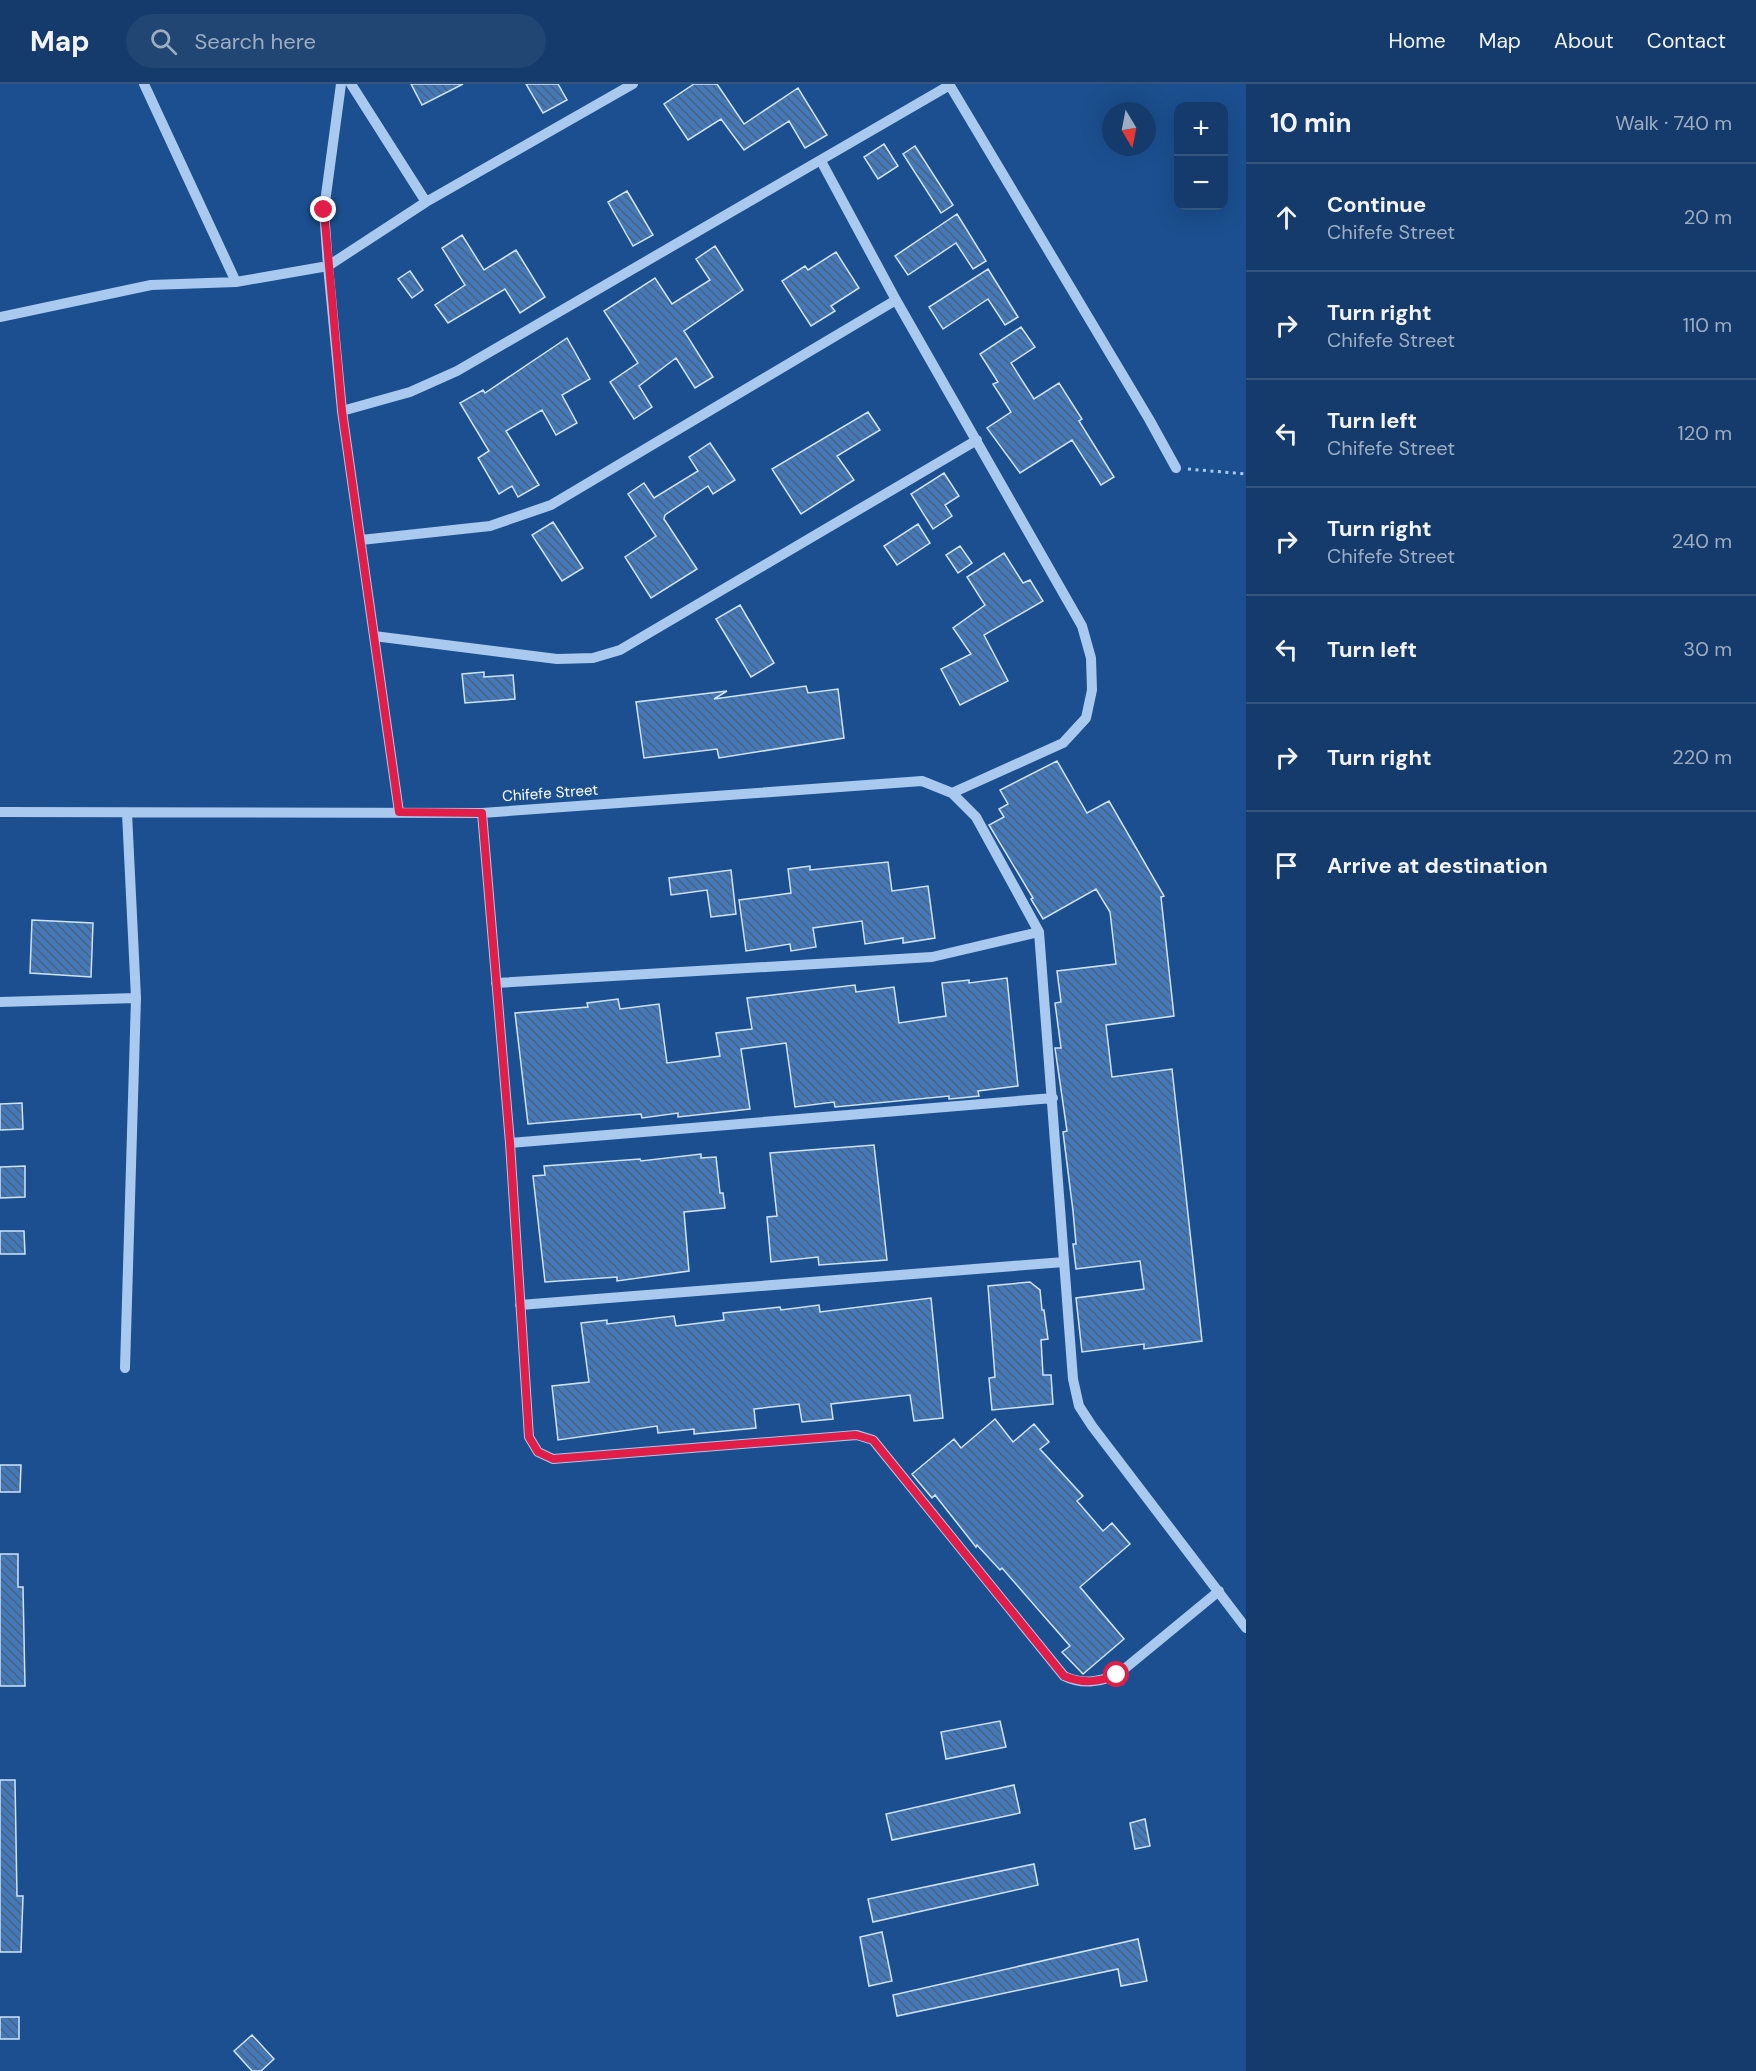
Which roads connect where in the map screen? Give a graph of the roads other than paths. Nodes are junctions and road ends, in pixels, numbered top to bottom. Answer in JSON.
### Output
{"nodes":[{"id":1,"x":144,"y":84,"type":"edge"},
{"id":2,"x":341,"y":84,"type":"edge"},
{"id":3,"x":351,"y":84,"type":"edge"},
{"id":4,"x":633,"y":84,"type":"edge"},
{"id":5,"x":950,"y":85,"type":"edge"},
{"id":6,"x":821,"y":161,"type":"junction"},
{"id":7,"x":426,"y":202,"type":"junction"},
{"id":8,"x":328,"y":266,"type":"junction"},
{"id":9,"x":236,"y":282,"type":"junction"},
{"id":10,"x":896,"y":300,"type":"junction"},
{"id":11,"x":0,"y":317,"type":"edge"},
{"id":12,"x":342,"y":411,"type":"junction"},
{"id":13,"x":977,"y":440,"type":"junction"},
{"id":14,"x":1176,"y":468,"type":"road end"},
{"id":15,"x":361,"y":540,"type":"junction"},
{"id":16,"x":374,"y":636,"type":"junction"},
{"id":17,"x":952,"y":792,"type":"junction"},
{"id":18,"x":0,"y":812,"type":"edge"},
{"id":19,"x":399,"y":812,"type":"junction"},
{"id":20,"x":127,"y":813,"type":"junction"},
{"id":21,"x":482,"y":813,"type":"junction"},
{"id":22,"x":1040,"y":932,"type":"junction"},
{"id":23,"x":496,"y":982,"type":"junction"},
{"id":24,"x":136,"y":998,"type":"junction"},
{"id":25,"x":0,"y":1002,"type":"edge"},
{"id":26,"x":1053,"y":1098,"type":"junction"},
{"id":27,"x":510,"y":1143,"type":"junction"},
{"id":28,"x":1064,"y":1262,"type":"junction"},
{"id":29,"x":520,"y":1305,"type":"junction"},
{"id":30,"x":125,"y":1368,"type":"dead end"},
{"id":31,"x":1219,"y":1591,"type":"junction"},
{"id":32,"x":1246,"y":1628,"type":"edge"}],
"edges":[{"from":1,"to":9,"type":"street"},
{"from":2,"to":8,"type":"street"},
{"from":3,"to":7,"type":"street"},
{"from":4,"to":7,"type":"street"},
{"from":5,"to":6,"type":"street"},
{"from":5,"to":14,"type":"street"},
{"from":6,"to":10,"type":"street"},
{"from":6,"to":12,"type":"street"},
{"from":7,"to":8,"type":"street"},
{"from":8,"to":9,"type":"street"},
{"from":8,"to":12,"type":"street"},
{"from":9,"to":11,"type":"street"},
{"from":10,"to":13,"type":"street"},
{"from":10,"to":15,"type":"street"},
{"from":12,"to":15,"type":"street"},
{"from":13,"to":16,"type":"street"},
{"from":13,"to":17,"type":"street"},
{"from":15,"to":16,"type":"street"},
{"from":16,"to":19,"type":"street"},
{"from":17,"to":21,"type":"street","name":"Chifefe Street"},
{"from":17,"to":22,"type":"street","name":"Chifefe Street"},
{"from":18,"to":20,"type":"street"},
{"from":19,"to":20,"type":"street"},
{"from":19,"to":21,"type":"street"},
{"from":20,"to":24,"type":"street"},
{"from":21,"to":23,"type":"street","name":"Chifefe Street"},
{"from":22,"to":23,"type":"street"},
{"from":22,"to":26,"type":"street"},
{"from":23,"to":27,"type":"street","name":"Chifefe Street"},
{"from":24,"to":25,"type":"street"},
{"from":24,"to":30,"type":"street"},
{"from":26,"to":27,"type":"street"},
{"from":26,"to":28,"type":"street"},
{"from":27,"to":29,"type":"street","name":"Chifefe Street"},
{"from":28,"to":29,"type":"street"},
{"from":28,"to":31,"type":"street"},
{"from":29,"to":31,"type":"street","name":"Chifefe Street"},
{"from":31,"to":32,"type":"street"}]}
